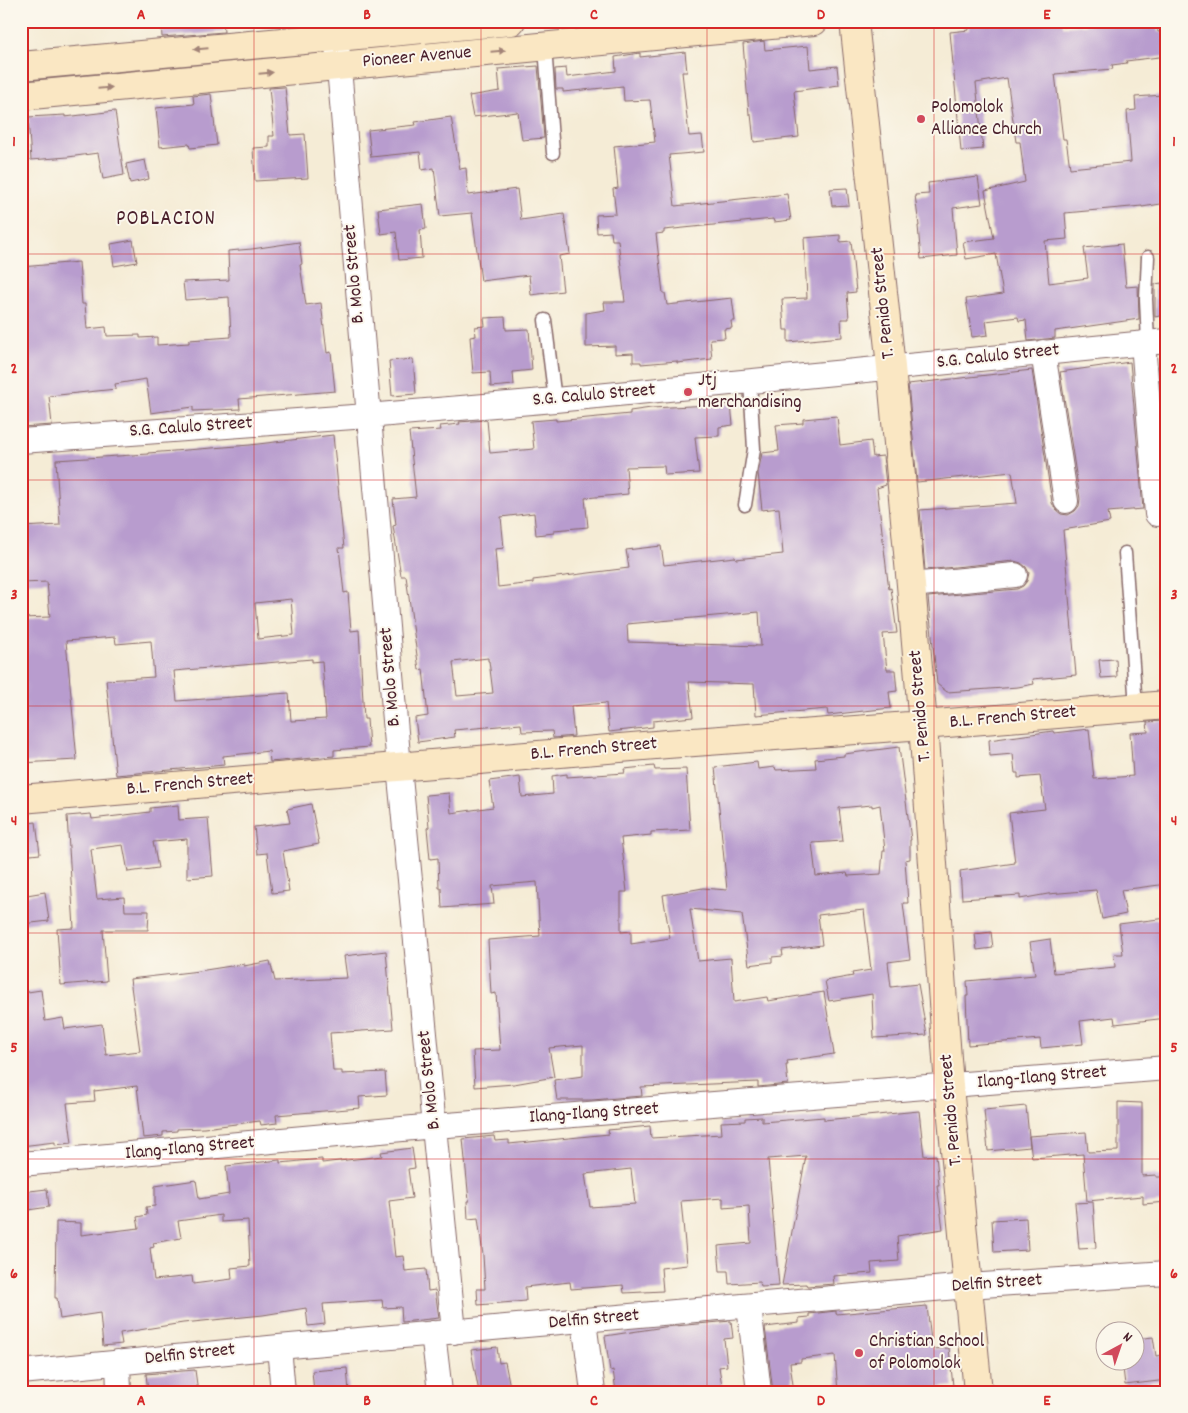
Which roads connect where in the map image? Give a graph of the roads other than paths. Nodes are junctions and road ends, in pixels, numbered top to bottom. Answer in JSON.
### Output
{"nodes":[{"id":1,"x":511,"y":21,"type":"edge"},
{"id":2,"x":814,"y":21,"type":"edge"},
{"id":3,"x":854,"y":21,"type":"edge"},
{"id":4,"x":335,"y":29,"type":"edge"},
{"id":5,"x":592,"y":32,"type":"edge"},
{"id":6,"x":545,"y":47,"type":"junction"},
{"id":7,"x":61,"y":62,"type":"junction"},
{"id":8,"x":21,"y":66,"type":"edge"},
{"id":9,"x":338,"y":66,"type":"junction"},
{"id":10,"x":64,"y":92,"type":"junction"},
{"id":11,"x":21,"y":96,"type":"edge"},
{"id":12,"x":553,"y":153,"type":"dead end"},
{"id":13,"x":1148,"y":257,"type":"dead end"},
{"id":14,"x":545,"y":320,"type":"dead end"},
{"id":15,"x":1152,"y":342,"type":"edge"},
{"id":16,"x":1043,"y":352,"type":"junction"},
{"id":17,"x":891,"y":367,"type":"junction"},
{"id":18,"x":750,"y":381,"type":"junction"},
{"id":19,"x":555,"y":400,"type":"junction"},
{"id":20,"x":367,"y":416,"type":"junction"},
{"id":21,"x":21,"y":441,"type":"edge"},
{"id":22,"x":1066,"y":501,"type":"dead end"},
{"id":23,"x":746,"y":505,"type":"dead end"},
{"id":24,"x":1157,"y":514,"type":"dead end"},
{"id":25,"x":1125,"y":552,"type":"dead end"},
{"id":26,"x":1015,"y":575,"type":"dead end"},
{"id":27,"x":911,"y":585,"type":"junction"},
{"id":28,"x":1167,"y":705,"type":"edge"},
{"id":29,"x":1136,"y":707,"type":"junction"},
{"id":30,"x":923,"y":725,"type":"junction"},
{"id":31,"x":399,"y":767,"type":"junction"},
{"id":32,"x":21,"y":799,"type":"edge"},
{"id":33,"x":1167,"y":1068,"type":"edge"},
{"id":34,"x":949,"y":1086,"type":"junction"},
{"id":35,"x":435,"y":1126,"type":"junction"},
{"id":36,"x":21,"y":1164,"type":"edge"},
{"id":37,"x":1167,"y":1273,"type":"edge"},
{"id":38,"x":968,"y":1286,"type":"junction"},
{"id":39,"x":749,"y":1306,"type":"junction"},
{"id":40,"x":584,"y":1321,"type":"junction"},
{"id":41,"x":443,"y":1333,"type":"junction"},
{"id":42,"x":279,"y":1347,"type":"junction"},
{"id":43,"x":118,"y":1362,"type":"junction"},
{"id":44,"x":21,"y":1372,"type":"edge"},
{"id":45,"x":119,"y":1392,"type":"edge"},
{"id":46,"x":283,"y":1392,"type":"edge"},
{"id":47,"x":440,"y":1392,"type":"edge"},
{"id":48,"x":593,"y":1392,"type":"edge"},
{"id":49,"x":758,"y":1392,"type":"edge"},
{"id":50,"x":978,"y":1392,"type":"edge"}],
"edges":[{"from":1,"to":4,"type":"street","name":"Pioneer Avenue"},
{"from":2,"to":5,"type":"street","name":"Pioneer Avenue"},
{"from":3,"to":17,"type":"street","name":"T. Penido Street"},
{"from":4,"to":7,"type":"street","name":"Pioneer Avenue","one_way":true},
{"from":4,"to":9,"type":"street","name":"B. Molo Street"},
{"from":5,"to":6,"type":"street","name":"Pioneer Avenue"},
{"from":9,"to":6,"type":"street","name":"Pioneer Avenue","one_way":true},
{"from":6,"to":12,"type":"lane"},
{"from":7,"to":8,"type":"street","name":"Pioneer Avenue"},
{"from":7,"to":10,"type":"street"},
{"from":10,"to":9,"type":"street","name":"Pioneer Avenue","one_way":true},
{"from":9,"to":20,"type":"street","name":"B. Molo Street"},
{"from":10,"to":11,"type":"street","name":"Pioneer Avenue"},
{"from":13,"to":15,"type":"lane"},
{"from":14,"to":19,"type":"lane"},
{"from":15,"to":16,"type":"street","name":"S.G. Calulo Street"},
{"from":15,"to":24,"type":"street"},
{"from":16,"to":17,"type":"street","name":"S.G. Calulo Street"},
{"from":16,"to":22,"type":"street"},
{"from":17,"to":18,"type":"street","name":"S.G. Calulo Street"},
{"from":17,"to":27,"type":"street","name":"T. Penido Street"},
{"from":18,"to":19,"type":"street","name":"S.G. Calulo Street"},
{"from":18,"to":23,"type":"lane"},
{"from":19,"to":20,"type":"street","name":"S.G. Calulo Street"},
{"from":20,"to":21,"type":"street","name":"S.G. Calulo Street"},
{"from":20,"to":31,"type":"street","name":"B. Molo Street"},
{"from":25,"to":29,"type":"lane"},
{"from":26,"to":27,"type":"street"},
{"from":27,"to":30,"type":"street","name":"T. Penido Street"},
{"from":28,"to":29,"type":"street","name":"B.L. French Street"},
{"from":29,"to":30,"type":"street","name":"B.L. French Street"},
{"from":30,"to":31,"type":"street","name":"B.L. French Street"},
{"from":30,"to":34,"type":"street","name":"T. Penido Street"},
{"from":31,"to":32,"type":"street","name":"B.L. French Street"},
{"from":31,"to":35,"type":"street","name":"B. Molo Street"},
{"from":33,"to":34,"type":"street","name":"Ilang-Ilang Street"},
{"from":34,"to":35,"type":"street","name":"Ilang-Ilang Street"},
{"from":34,"to":38,"type":"street","name":"T. Penido Street"},
{"from":35,"to":36,"type":"street","name":"Ilang-Ilang Street"},
{"from":35,"to":41,"type":"street","name":"B. Molo Street"},
{"from":37,"to":38,"type":"street","name":"Delfin Street"},
{"from":38,"to":39,"type":"street","name":"Delfin Street"},
{"from":38,"to":50,"type":"street","name":"T. Penido Street"},
{"from":39,"to":40,"type":"street","name":"Delfin Street"},
{"from":39,"to":49,"type":"street"},
{"from":40,"to":41,"type":"street","name":"Delfin Street"},
{"from":40,"to":48,"type":"street"},
{"from":41,"to":42,"type":"street","name":"Delfin Street"},
{"from":41,"to":47,"type":"street","name":"B. Molo Street"},
{"from":42,"to":43,"type":"street","name":"Delfin Street"},
{"from":42,"to":46,"type":"street"},
{"from":43,"to":44,"type":"street","name":"Delfin Street"},
{"from":43,"to":45,"type":"street"}]}
